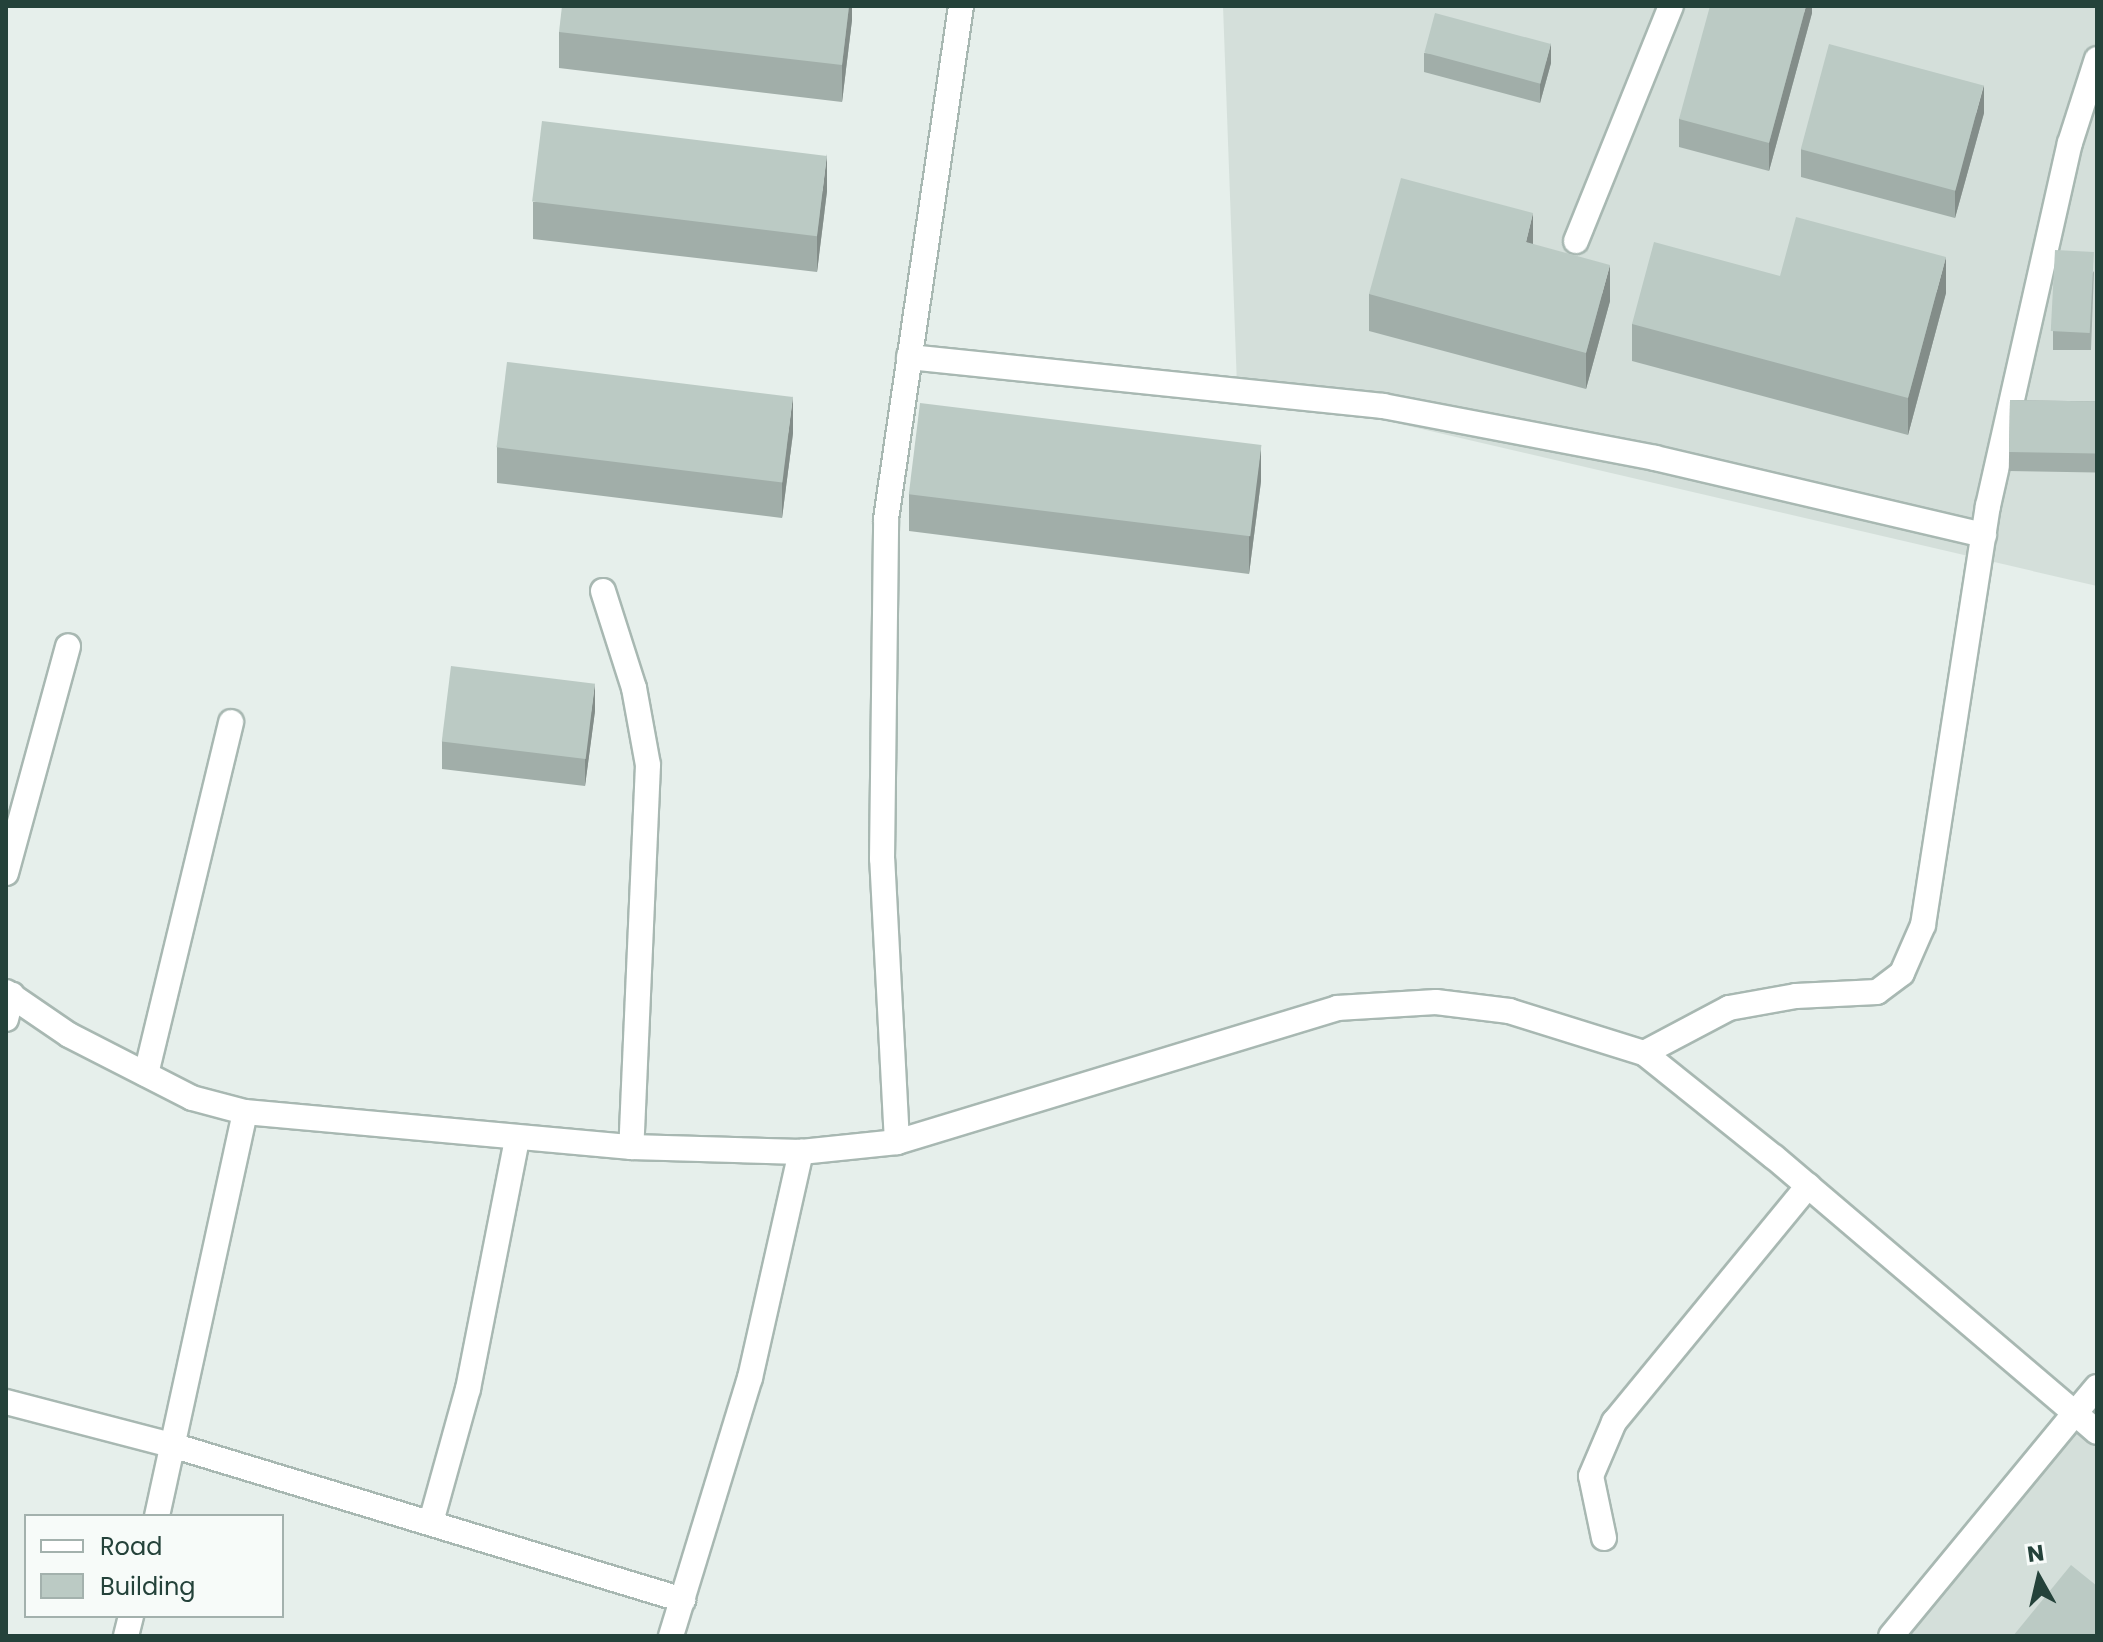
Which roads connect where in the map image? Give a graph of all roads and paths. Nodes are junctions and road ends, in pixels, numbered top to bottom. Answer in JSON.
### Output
{"nodes":[{"id":1,"x":961,"y":6,"type":"edge"},
{"id":2,"x":1671,"y":6,"type":"edge"},
{"id":3,"x":2097,"y":59,"type":"edge"},
{"id":4,"x":1576,"y":241,"type":"dead end"},
{"id":5,"x":909,"y":357,"type":"junction"},
{"id":6,"x":1984,"y":535,"type":"junction"},
{"id":7,"x":603,"y":591,"type":"dead end"},
{"id":8,"x":68,"y":646,"type":"dead end"},
{"id":9,"x":231,"y":722,"type":"dead end"},
{"id":10,"x":6,"y":873,"type":"edge"},
{"id":11,"x":8,"y":1002,"type":"edge"},
{"id":12,"x":1644,"y":1053,"type":"junction"},
{"id":13,"x":146,"y":1074,"type":"junction"},
{"id":14,"x":245,"y":1112,"type":"junction"},
{"id":15,"x":517,"y":1139,"type":"junction"},
{"id":16,"x":897,"y":1142,"type":"junction"},
{"id":17,"x":631,"y":1147,"type":"junction"},
{"id":18,"x":801,"y":1152,"type":"junction"},
{"id":19,"x":1808,"y":1186,"type":"junction"},
{"id":20,"x":2097,"y":1387,"type":"edge"},
{"id":21,"x":6,"y":1402,"type":"edge"},
{"id":22,"x":2075,"y":1413,"type":"junction"},
{"id":23,"x":2097,"y":1432,"type":"edge"},
{"id":24,"x":175,"y":1446,"type":"junction"},
{"id":25,"x":158,"y":1514,"type":"edge"},
{"id":26,"x":431,"y":1522,"type":"junction"},
{"id":27,"x":1604,"y":1538,"type":"dead end"},
{"id":28,"x":683,"y":1600,"type":"junction"},
{"id":29,"x":671,"y":1636,"type":"edge"},
{"id":30,"x":1891,"y":1636,"type":"edge"}],
"edges":[{"from":1,"to":5,"type":"street"},
{"from":2,"to":4,"type":"street"},
{"from":3,"to":6,"type":"street"},
{"from":5,"to":6,"type":"street"},
{"from":5,"to":16,"type":"street"},
{"from":6,"to":12,"type":"street"},
{"from":7,"to":17,"type":"street"},
{"from":8,"to":10,"type":"street"},
{"from":9,"to":13,"type":"street"},
{"from":11,"to":13,"type":"street"},
{"from":12,"to":16,"type":"street"},
{"from":12,"to":19,"type":"street"},
{"from":13,"to":14,"type":"street"},
{"from":14,"to":15,"type":"street"},
{"from":14,"to":24,"type":"street"},
{"from":15,"to":17,"type":"street"},
{"from":15,"to":26,"type":"street"},
{"from":16,"to":18,"type":"street"},
{"from":17,"to":18,"type":"street"},
{"from":18,"to":28,"type":"street"},
{"from":19,"to":22,"type":"street"},
{"from":19,"to":27,"type":"street"},
{"from":20,"to":22,"type":"street"},
{"from":21,"to":24,"type":"street"},
{"from":22,"to":23,"type":"street"},
{"from":22,"to":30,"type":"street"},
{"from":24,"to":25,"type":"street"},
{"from":24,"to":26,"type":"street"},
{"from":26,"to":28,"type":"street"},
{"from":28,"to":29,"type":"street"}]}
